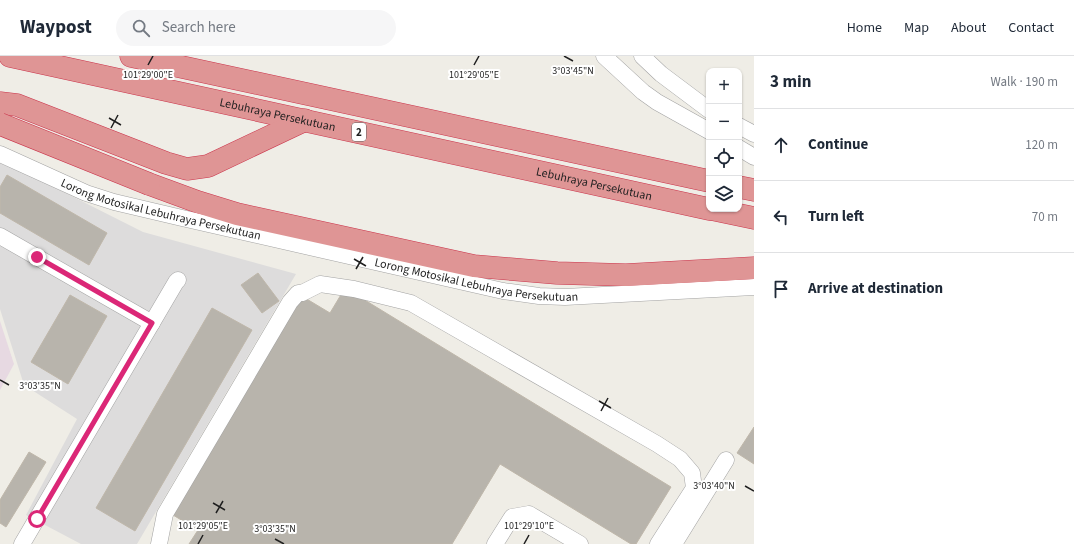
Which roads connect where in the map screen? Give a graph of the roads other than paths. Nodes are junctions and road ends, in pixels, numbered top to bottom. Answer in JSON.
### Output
{"nodes":[{"id":1,"x":10,"y":56,"type":"edge"},
{"id":2,"x":131,"y":56,"type":"edge"},
{"id":3,"x":604,"y":56,"type":"edge"},
{"id":4,"x":642,"y":56,"type":"edge"},
{"id":5,"x":9,"y":104,"type":"edge"},
{"id":6,"x":706,"y":108,"type":"edge"},
{"id":7,"x":305,"y":120,"type":"junction"},
{"id":8,"x":0,"y":124,"type":"edge"},
{"id":9,"x":742,"y":128,"type":"edge"},
{"id":10,"x":706,"y":129,"type":"edge"},
{"id":11,"x":754,"y":134,"type":"edge"},
{"id":12,"x":742,"y":150,"type":"edge"},
{"id":13,"x":0,"y":154,"type":"edge"},
{"id":14,"x":754,"y":157,"type":"edge"},
{"id":15,"x":706,"y":180,"type":"edge"},
{"id":16,"x":742,"y":188,"type":"edge"},
{"id":17,"x":754,"y":190,"type":"edge"},
{"id":18,"x":198,"y":202,"type":"junction"},
{"id":19,"x":706,"y":208,"type":"edge"},
{"id":20,"x":725,"y":212,"type":"edge"},
{"id":21,"x":754,"y":218,"type":"edge"},
{"id":22,"x":231,"y":230,"type":"junction"},
{"id":23,"x":0,"y":236,"type":"edge"},
{"id":24,"x":273,"y":239,"type":"junction"},
{"id":25,"x":754,"y":268,"type":"edge"},
{"id":26,"x":178,"y":280,"type":"dead end"},
{"id":27,"x":754,"y":287,"type":"edge"},
{"id":28,"x":152,"y":323,"type":"junction"},
{"id":29,"x":726,"y":460,"type":"dead end"},
{"id":30,"x":22,"y":544,"type":"edge"},
{"id":31,"x":159,"y":544,"type":"edge"},
{"id":32,"x":495,"y":544,"type":"edge"},
{"id":33,"x":580,"y":544,"type":"edge"},
{"id":34,"x":658,"y":544,"type":"edge"},
{"id":35,"x":674,"y":544,"type":"edge"}],
"edges":[{"from":1,"to":7,"type":"highway","name":"Lebuhraya Persekutuan","number":"2"},
{"from":2,"to":15,"type":"highway","name":"Lebuhraya Persekutuan","number":"2"},
{"from":3,"to":10,"type":"lane"},
{"from":4,"to":6,"type":"lane"},
{"from":5,"to":7,"type":"highway"},
{"from":5,"to":22,"type":"lane"},
{"from":7,"to":19,"type":"highway","name":"Lebuhraya Persekutuan","number":"2"},
{"from":8,"to":18,"type":"highway","bridge":true},
{"from":9,"to":11,"type":"lane"},
{"from":12,"to":14,"type":"lane"},
{"from":13,"to":22,"type":"lane","name":"Lorong Motosikal Lebuhraya Persekutuan"},
{"from":16,"to":17,"type":"highway"},
{"from":18,"to":24,"type":"lane"},
{"from":18,"to":25,"type":"highway"},
{"from":20,"to":21,"type":"highway","name":"Lebuhraya Persekutuan","number":"2"},
{"from":22,"to":24,"type":"lane","name":"Lorong Motosikal Lebuhraya Persekutuan"},
{"from":23,"to":28,"type":"lane"},
{"from":24,"to":27,"type":"lane","name":"Lorong Motosikal Lebuhraya Persekutuan"},
{"from":26,"to":28,"type":"lane"},
{"from":28,"to":30,"type":"lane"},
{"from":29,"to":35,"type":"lane"},
{"from":31,"to":34,"type":"lane"},
{"from":32,"to":33,"type":"lane"}]}
